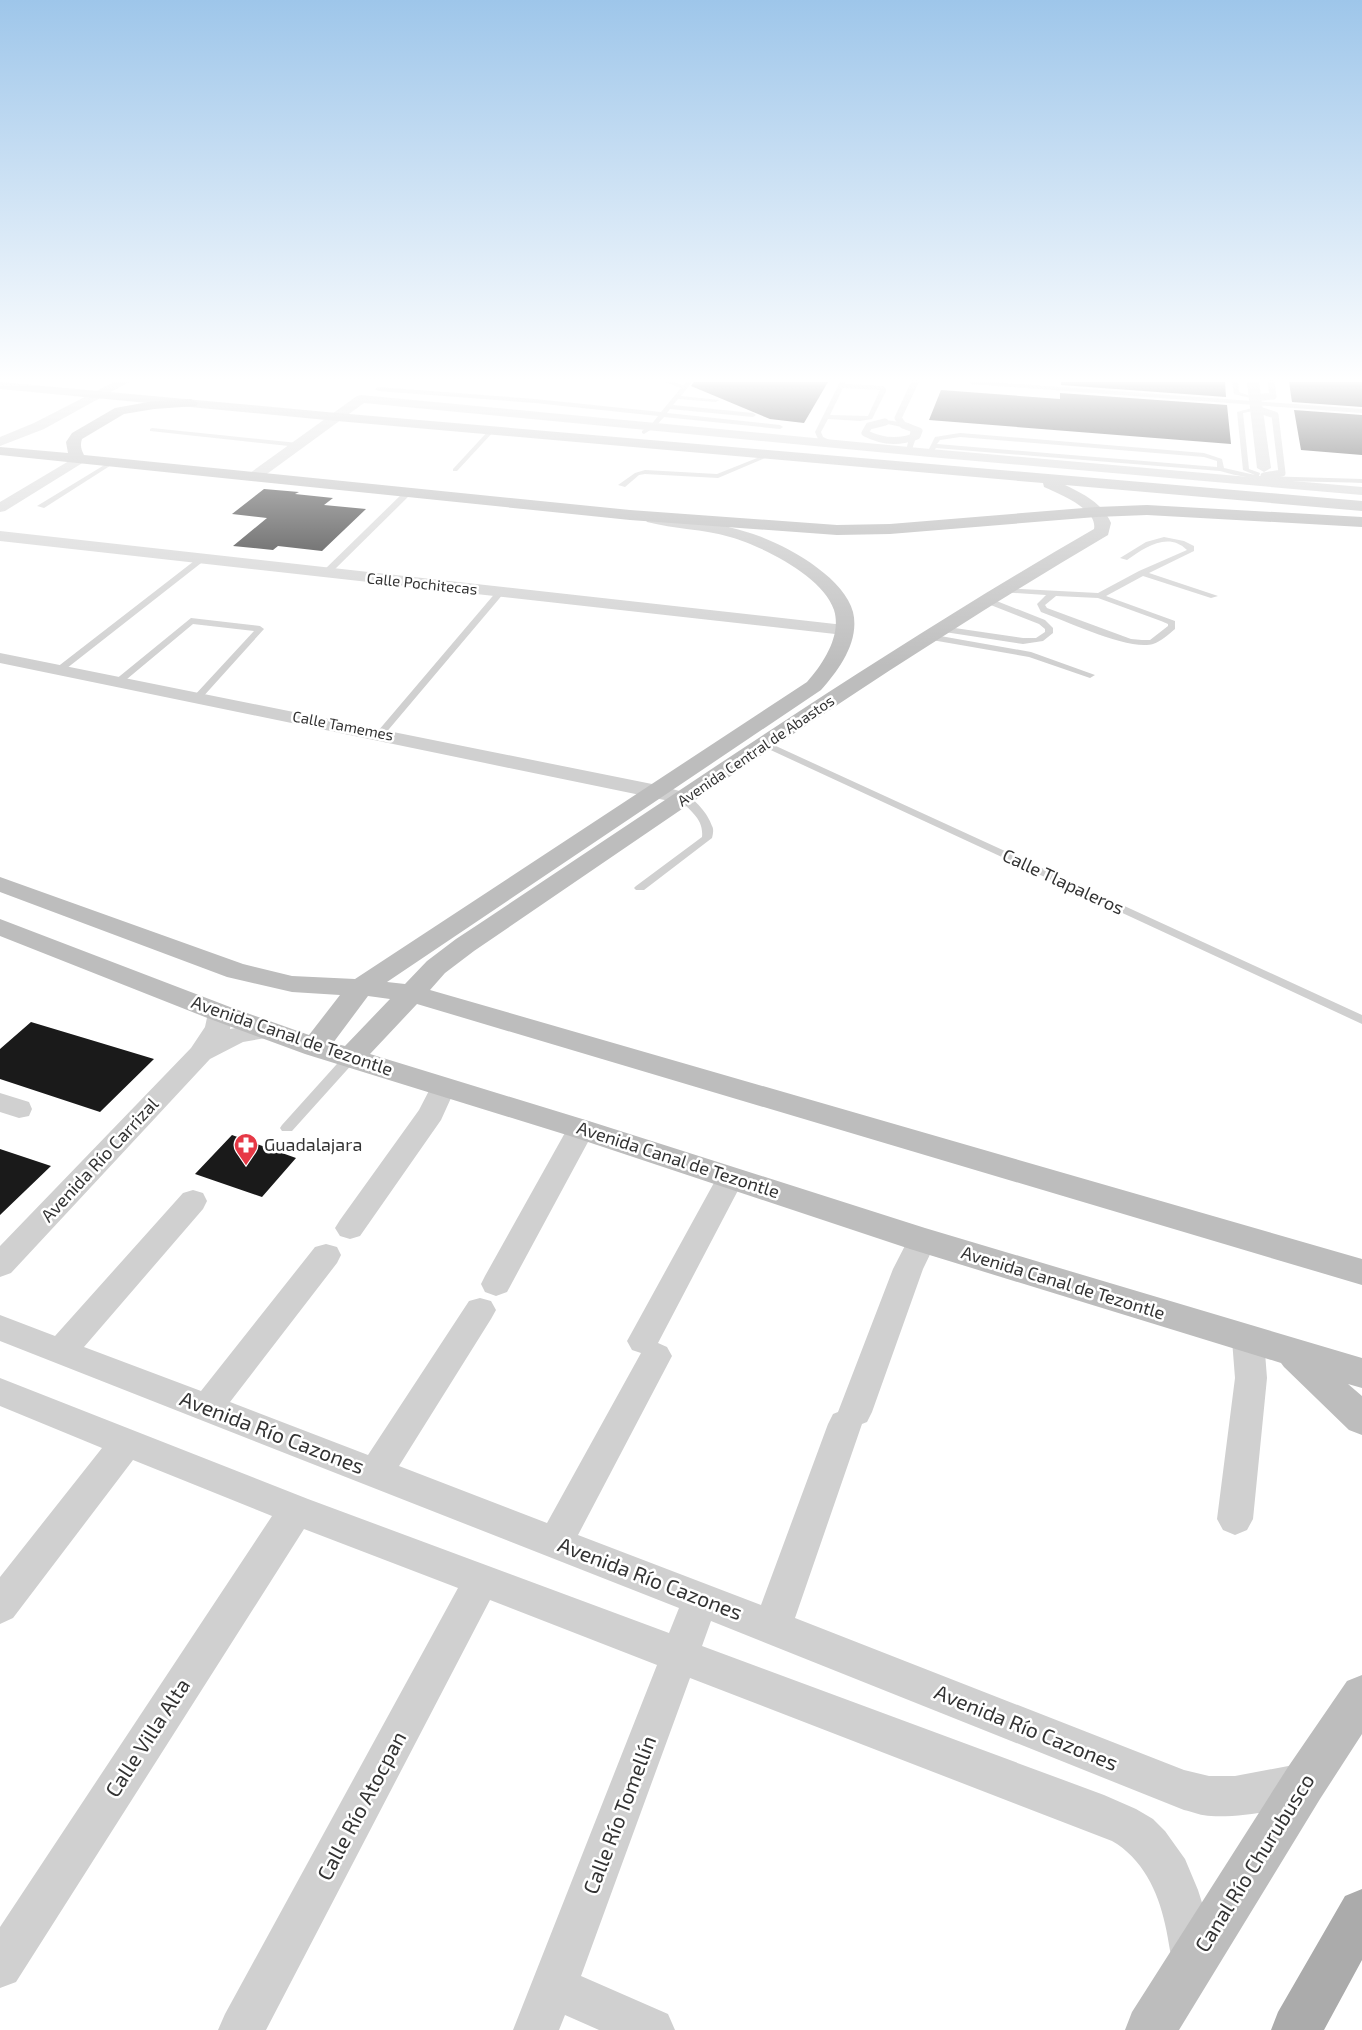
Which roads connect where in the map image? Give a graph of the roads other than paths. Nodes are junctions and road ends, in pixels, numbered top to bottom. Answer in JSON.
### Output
{"nodes":[{"id":1,"x":50,"y":477,"type":"edge"},
{"id":2,"x":89,"y":477,"type":"edge"},
{"id":3,"x":262,"y":477,"type":"edge"},
{"id":4,"x":633,"y":477,"type":"edge"},
{"id":5,"x":1026,"y":477,"type":"joint"},
{"id":6,"x":1209,"y":477,"type":"edge"},
{"id":7,"x":1255,"y":477,"type":"edge"},
{"id":8,"x":1362,"y":480,"type":"edge"},
{"id":9,"x":622,"y":485,"type":"dead end"},
{"id":10,"x":409,"y":492,"type":"junction"},
{"id":11,"x":1362,"y":492,"type":"edge"},
{"id":12,"x":41,"y":506,"type":"dead end"},
{"id":13,"x":1362,"y":506,"type":"edge"},
{"id":14,"x":0,"y":508,"type":"edge"},
{"id":15,"x":1096,"y":512,"type":"junction"},
{"id":16,"x":630,"y":515,"type":"junction"},
{"id":17,"x":1362,"y":522,"type":"edge"},
{"id":18,"x":0,"y":536,"type":"edge"},
{"id":19,"x":1124,"y":558,"type":"dead end"},
{"id":20,"x":201,"y":560,"type":"junction"},
{"id":21,"x":1142,"y":573,"type":"junction"},
{"id":22,"x":326,"y":574,"type":"junction"},
{"id":23,"x":500,"y":593,"type":"junction"},
{"id":24,"x":1053,"y":594,"type":"junction"},
{"id":25,"x":993,"y":595,"type":"junction"},
{"id":26,"x":1099,"y":596,"type":"junction"},
{"id":27,"x":1214,"y":596,"type":"dead end"},
{"id":28,"x":844,"y":630,"type":"junction"},
{"id":29,"x":935,"y":633,"type":"junction"},
{"id":30,"x":0,"y":658,"type":"edge"},
{"id":31,"x":59,"y":670,"type":"junction"},
{"id":32,"x":1090,"y":675,"type":"dead end"},
{"id":33,"x":118,"y":682,"type":"junction"},
{"id":34,"x":198,"y":697,"type":"junction"},
{"id":35,"x":381,"y":734,"type":"junction"},
{"id":36,"x":765,"y":744,"type":"junction"},
{"id":37,"x":656,"y":791,"type":"junction"},
{"id":38,"x":684,"y":798,"type":"junction"},
{"id":39,"x":0,"y":884,"type":"edge"},
{"id":40,"x":640,"y":888,"type":"dead end"},
{"id":41,"x":0,"y":927,"type":"edge"},
{"id":42,"x":361,"y":987,"type":"junction"},
{"id":43,"x":410,"y":993,"type":"junction"},
{"id":44,"x":220,"y":1013,"type":"junction"},
{"id":45,"x":1362,"y":1020,"type":"edge"},
{"id":46,"x":268,"y":1030,"type":"junction"},
{"id":47,"x":315,"y":1047,"type":"junction"},
{"id":48,"x":200,"y":1054,"type":"junction"},
{"id":49,"x":350,"y":1058,"type":"junction"},
{"id":50,"x":443,"y":1087,"type":"junction"},
{"id":51,"x":287,"y":1128,"type":"dead end"},
{"id":52,"x":581,"y":1129,"type":"junction"},
{"id":53,"x":731,"y":1177,"type":"junction"},
{"id":54,"x":193,"y":1202,"type":"dead end"},
{"id":55,"x":350,"y":1228,"type":"dead end"},
{"id":56,"x":922,"y":1240,"type":"junction"},
{"id":57,"x":326,"y":1255,"type":"dead end"},
{"id":58,"x":0,"y":1265,"type":"edge"},
{"id":59,"x":1362,"y":1272,"type":"edge"},
{"id":60,"x":0,"y":1328,"type":"edge"},
{"id":61,"x":1248,"y":1340,"type":"junction"},
{"id":62,"x":60,"y":1352,"type":"junction"},
{"id":63,"x":1293,"y":1354,"type":"junction"},
{"id":64,"x":1362,"y":1374,"type":"edge"},
{"id":65,"x":0,"y":1392,"type":"edge"},
{"id":66,"x":207,"y":1408,"type":"junction"},
{"id":67,"x":1362,"y":1419,"type":"edge"},
{"id":68,"x":126,"y":1442,"type":"junction"},
{"id":69,"x":375,"y":1474,"type":"junction"},
{"id":70,"x":296,"y":1510,"type":"junction"},
{"id":71,"x":1235,"y":1520,"type":"dead end"},
{"id":72,"x":555,"y":1543,"type":"junction"},
{"id":73,"x":481,"y":1580,"type":"junction"},
{"id":74,"x":701,"y":1599,"type":"junction"},
{"id":75,"x":0,"y":1606,"type":"edge"},
{"id":76,"x":773,"y":1627,"type":"junction"},
{"id":77,"x":679,"y":1656,"type":"junction"},
{"id":78,"x":1362,"y":1696,"type":"edge"},
{"id":79,"x":1304,"y":1783,"type":"junction"},
{"id":80,"x":1362,"y":1913,"type":"edge"},
{"id":81,"x":1193,"y":1962,"type":"junction"},
{"id":82,"x":0,"y":1966,"type":"edge"},
{"id":83,"x":554,"y":1988,"type":"junction"},
{"id":84,"x":241,"y":2030,"type":"edge"},
{"id":85,"x":536,"y":2030,"type":"edge"},
{"id":86,"x":652,"y":2030,"type":"edge"},
{"id":87,"x":1150,"y":2030,"type":"edge"},
{"id":88,"x":1296,"y":2030,"type":"edge"}],
"edges":[{"from":1,"to":14,"type":"street"},
{"from":2,"to":12,"type":"lane"},
{"from":3,"to":10,"type":"main road"},
{"from":4,"to":9,"type":"lane"},
{"from":5,"to":13,"type":"main road"},
{"from":5,"to":15,"type":"main road"},
{"from":6,"to":11,"type":"street"},
{"from":7,"to":8,"type":"lane"},
{"from":10,"to":16,"type":"main road"},
{"from":10,"to":22,"type":"lane"},
{"from":15,"to":16,"type":"main road"},
{"from":15,"to":17,"type":"main road"},
{"from":15,"to":25,"type":"main road","name":"Avenida Central de Abastos"},
{"from":16,"to":28,"type":"main road","name":"Avenida Central de Abastos"},
{"from":18,"to":20,"type":"street","name":"Calle Pochitecas"},
{"from":19,"to":21,"type":"lane"},
{"from":20,"to":22,"type":"street","name":"Calle Pochitecas"},
{"from":20,"to":31,"type":"lane"},
{"from":21,"to":26,"type":"lane"},
{"from":21,"to":27,"type":"lane"},
{"from":22,"to":23,"type":"street","name":"Calle Pochitecas"},
{"from":23,"to":28,"type":"street","name":"Calle Pochitecas"},
{"from":23,"to":35,"type":"lane"},
{"from":24,"to":25,"type":"lane"},
{"from":24,"to":26,"type":"lane"},
{"from":24,"to":26,"type":"lane"},
{"from":25,"to":29,"type":"main road","name":"Avenida Central de Abastos"},
{"from":25,"to":29,"type":"lane"},
{"from":28,"to":37,"type":"main road","name":"Avenida Central de Abastos"},
{"from":29,"to":32,"type":"lane"},
{"from":29,"to":36,"type":"main road","name":"Avenida Central de Abastos"},
{"from":30,"to":31,"type":"street","name":"Calle Tamemes"},
{"from":31,"to":33,"type":"street","name":"Calle Tamemes"},
{"from":33,"to":34,"type":"street","name":"Calle Tamemes"},
{"from":33,"to":34,"type":"lane"},
{"from":34,"to":35,"type":"street","name":"Calle Tamemes"},
{"from":35,"to":37,"type":"street","name":"Calle Tamemes"},
{"from":36,"to":38,"type":"main road","name":"Avenida Central de Abastos"},
{"from":36,"to":45,"type":"lane","name":"Calle Tlapaleros"},
{"from":37,"to":38,"type":"street","name":"Calle Tamemes"},
{"from":37,"to":42,"type":"main road","name":"Avenida Central de Abastos"},
{"from":38,"to":40,"type":"lane"},
{"from":38,"to":43,"type":"main road","name":"Avenida Central de Abastos"},
{"from":39,"to":42,"type":"main road"},
{"from":41,"to":44,"type":"main road","name":"Avenida Canal de Tezontle"},
{"from":42,"to":43,"type":"main road"},
{"from":42,"to":47,"type":"main road","name":"Avenida Central de Abastos"},
{"from":43,"to":49,"type":"main road","name":"Avenida Central de Abastos"},
{"from":43,"to":59,"type":"main road"},
{"from":44,"to":46,"type":"main road","name":"Avenida Canal de Tezontle"},
{"from":44,"to":48,"type":"street","name":"Avenida Río Carrizal"},
{"from":46,"to":47,"type":"main road","name":"Avenida Canal de Tezontle"},
{"from":46,"to":48,"type":"street","name":"Avenida Río Carrizal"},
{"from":47,"to":49,"type":"main road","name":"Avenida Canal de Tezontle"},
{"from":48,"to":58,"type":"street","name":"Avenida Río Carrizal"},
{"from":49,"to":50,"type":"main road","name":"Avenida Canal de Tezontle"},
{"from":49,"to":51,"type":"lane"},
{"from":50,"to":52,"type":"main road","name":"Avenida Canal de Tezontle"},
{"from":50,"to":55,"type":"street"},
{"from":52,"to":53,"type":"main road","name":"Avenida Canal de Tezontle"},
{"from":52,"to":69,"type":"street"},
{"from":53,"to":56,"type":"main road","name":"Avenida Canal de Tezontle"},
{"from":53,"to":72,"type":"street"},
{"from":54,"to":62,"type":"street"},
{"from":56,"to":61,"type":"main road","name":"Avenida Canal de Tezontle"},
{"from":56,"to":76,"type":"street"},
{"from":57,"to":66,"type":"street"},
{"from":60,"to":62,"type":"street","name":"Avenida Río Cazones"},
{"from":61,"to":63,"type":"main road","name":"Avenida Canal de Tezontle"},
{"from":61,"to":71,"type":"street"},
{"from":62,"to":66,"type":"street","name":"Avenida Río Cazones"},
{"from":63,"to":64,"type":"main road","name":"Avenida Canal de Tezontle"},
{"from":63,"to":67,"type":"main road"},
{"from":65,"to":68,"type":"street"},
{"from":66,"to":69,"type":"street","name":"Avenida Río Cazones"},
{"from":68,"to":70,"type":"street"},
{"from":68,"to":75,"type":"street"},
{"from":69,"to":72,"type":"street","name":"Avenida Río Cazones"},
{"from":70,"to":73,"type":"street"},
{"from":70,"to":82,"type":"street","name":"Calle Villa Alta"},
{"from":72,"to":74,"type":"street","name":"Avenida Río Cazones"},
{"from":73,"to":77,"type":"street"},
{"from":73,"to":84,"type":"street","name":"Calle Río Atocpan"},
{"from":74,"to":76,"type":"street","name":"Avenida Río Cazones"},
{"from":74,"to":77,"type":"street","name":"Calle Río Tomellín"},
{"from":76,"to":79,"type":"street","name":"Avenida Río Cazones"},
{"from":77,"to":81,"type":"street"},
{"from":77,"to":83,"type":"street","name":"Calle Río Tomellín"},
{"from":78,"to":79,"type":"main road","name":"Canal Río Churubusco"},
{"from":79,"to":81,"type":"main road","name":"Canal Río Churubusco"},
{"from":80,"to":88,"type":"main road"},
{"from":81,"to":87,"type":"main road","name":"Canal Río Churubusco"},
{"from":83,"to":85,"type":"street","name":"Calle Río Tomellín"},
{"from":83,"to":86,"type":"street"}]}
